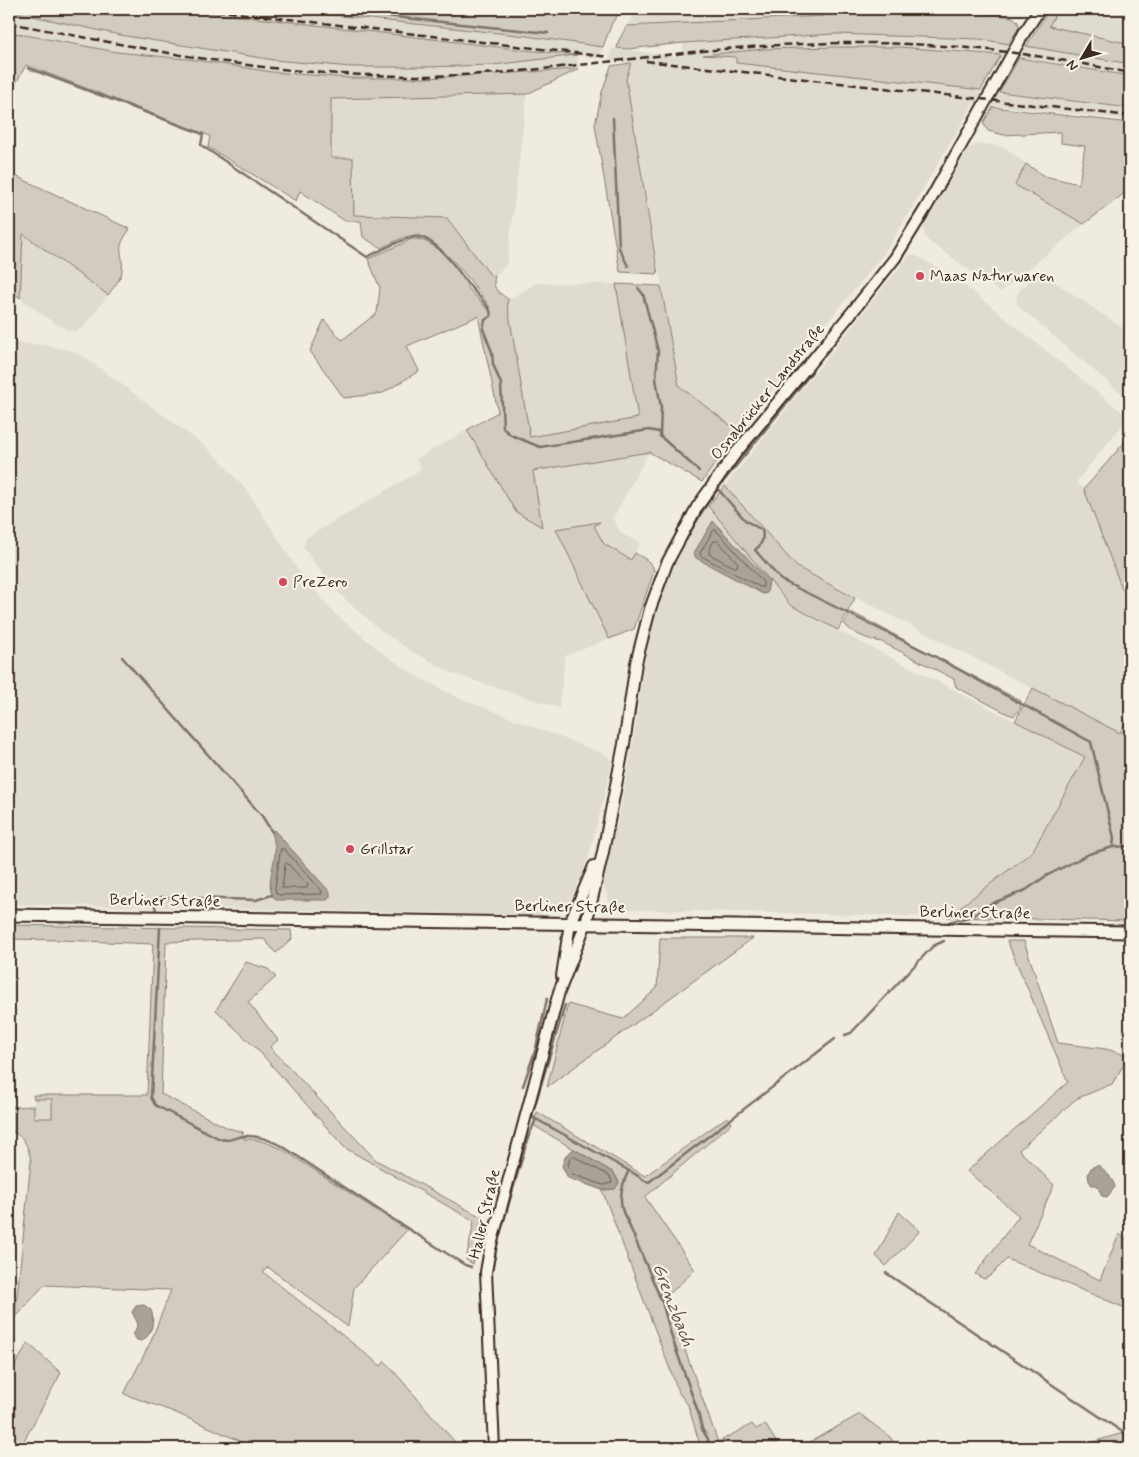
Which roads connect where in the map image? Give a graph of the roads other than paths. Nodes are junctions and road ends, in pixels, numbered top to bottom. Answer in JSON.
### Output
{"nodes":[{"id":1,"x":1040,"y":9,"type":"edge"},
{"id":2,"x":607,"y":831,"type":"junction"},
{"id":3,"x":9,"y":914,"type":"edge"},
{"id":4,"x":570,"y":923,"type":"junction"},
{"id":5,"x":586,"y":923,"type":"junction"},
{"id":6,"x":1130,"y":932,"type":"edge"},
{"id":7,"x":559,"y":992,"type":"junction"},
{"id":8,"x":494,"y":1448,"type":"edge"}],
"edges":[{"from":1,"to":2,"type":"street","name":"Osnabrücker Landstraße"},
{"from":2,"to":4,"type":"street","name":"Osnabrücker Landstraße"},
{"from":2,"to":5,"type":"street","name":"Osnabrücker Landstraße"},
{"from":3,"to":4,"type":"main road","name":"Berliner Straße"},
{"from":4,"to":5,"type":"main road","name":"Berliner Straße"},
{"from":4,"to":7,"type":"street","name":"Haller Straße"},
{"from":5,"to":6,"type":"main road","name":"Berliner Straße"},
{"from":5,"to":7,"type":"street","name":"Haller Straße"},
{"from":7,"to":8,"type":"street","name":"Haller Straße"}]}
